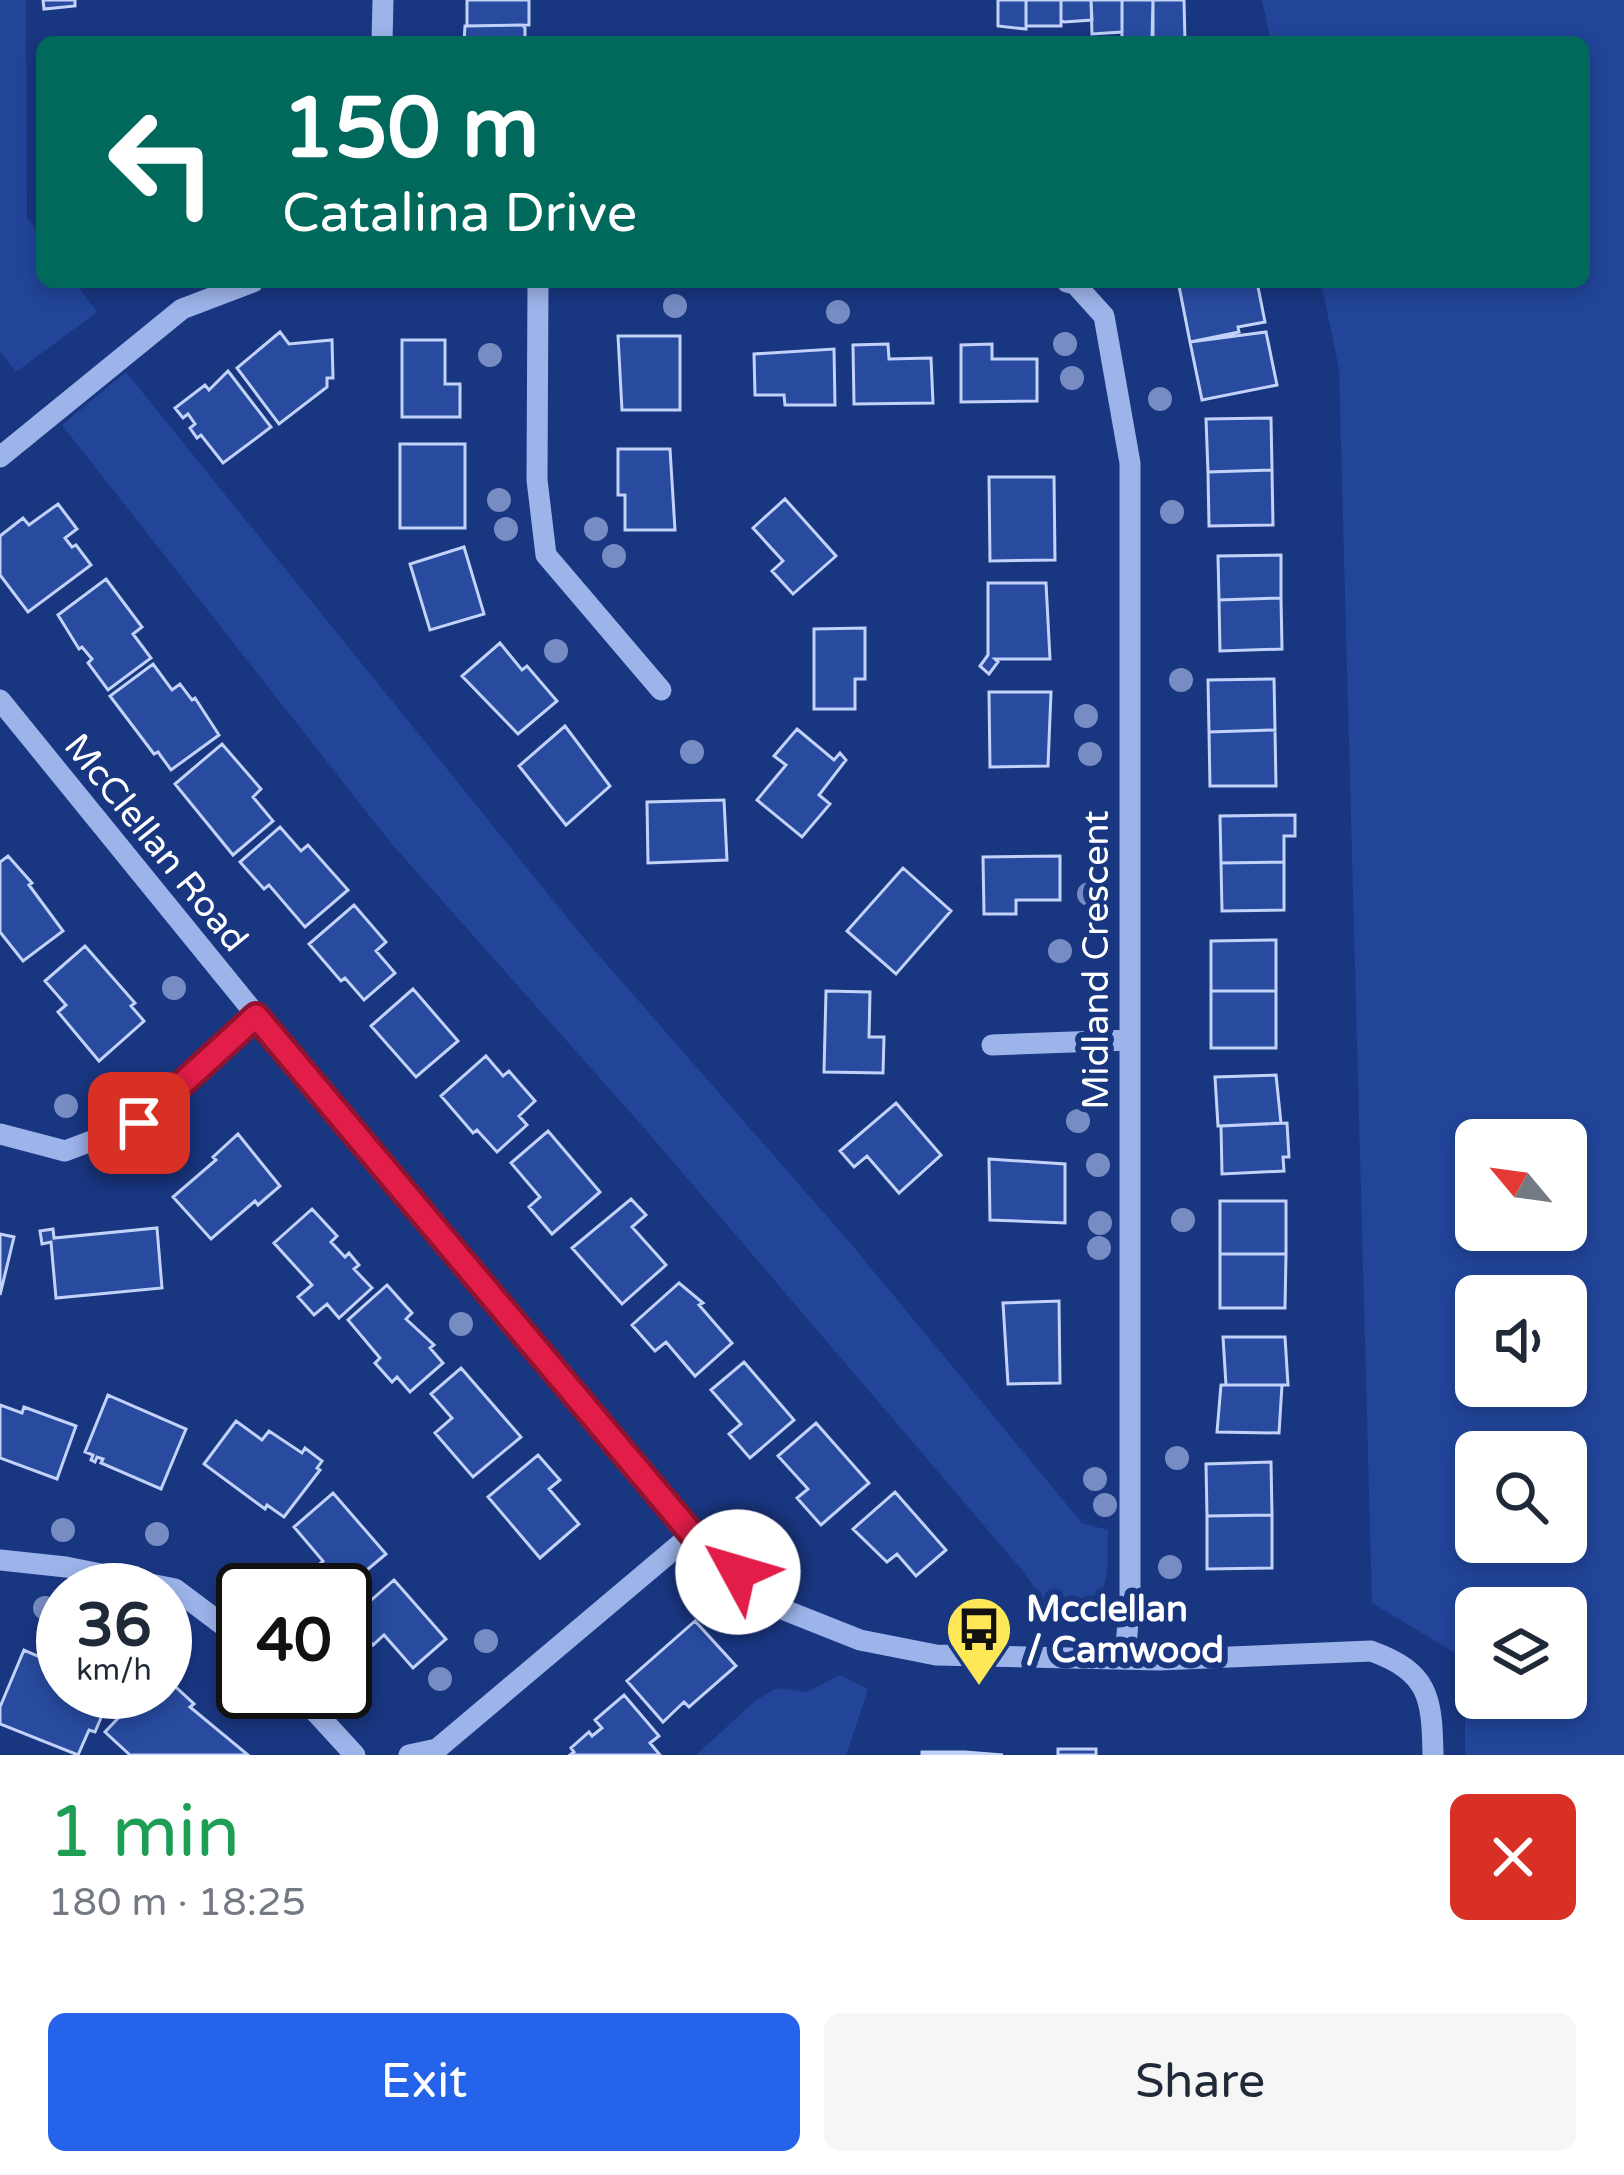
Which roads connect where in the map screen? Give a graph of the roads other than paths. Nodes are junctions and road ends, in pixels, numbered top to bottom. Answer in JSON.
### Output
{"nodes":[{"id":1,"x":383,"y":0,"type":"edge"},
{"id":2,"x":382,"y":36,"type":"edge"},
{"id":3,"x":238,"y":288,"type":"edge"},
{"id":4,"x":538,"y":288,"type":"edge"},
{"id":5,"x":1079,"y":288,"type":"edge"},
{"id":6,"x":0,"y":458,"type":"edge"},
{"id":7,"x":661,"y":690,"type":"dead end"},
{"id":8,"x":0,"y":700,"type":"edge"},
{"id":9,"x":256,"y":1016,"type":"junction"},
{"id":10,"x":1127,"y":1040,"type":"junction"},
{"id":11,"x":992,"y":1045,"type":"dead end"},
{"id":12,"x":0,"y":1134,"type":"edge"},
{"id":13,"x":692,"y":1534,"type":"junction"},
{"id":14,"x":0,"y":1560,"type":"edge"},
{"id":15,"x":216,"y":1620,"type":"edge"},
{"id":16,"x":1125,"y":1658,"type":"junction"},
{"id":17,"x":322,"y":1719,"type":"edge"},
{"id":18,"x":355,"y":1755,"type":"edge"},
{"id":19,"x":409,"y":1755,"type":"edge"},
{"id":20,"x":1433,"y":1755,"type":"edge"}],
"edges":[{"from":1,"to":2,"type":"street"},
{"from":3,"to":6,"type":"street"},
{"from":4,"to":7,"type":"street"},
{"from":5,"to":10,"type":"street","name":"Midland Crescent"},
{"from":8,"to":9,"type":"street","name":"McClellan Road"},
{"from":9,"to":12,"type":"street"},
{"from":9,"to":13,"type":"street","name":"McClellan Road"},
{"from":10,"to":11,"type":"street"},
{"from":10,"to":16,"type":"street","name":"Midland Crescent"},
{"from":13,"to":16,"type":"street","name":"McClellan Road"},
{"from":13,"to":19,"type":"street"},
{"from":14,"to":15,"type":"street"},
{"from":16,"to":20,"type":"street","name":"McClellan Road"},
{"from":17,"to":18,"type":"street"}]}
